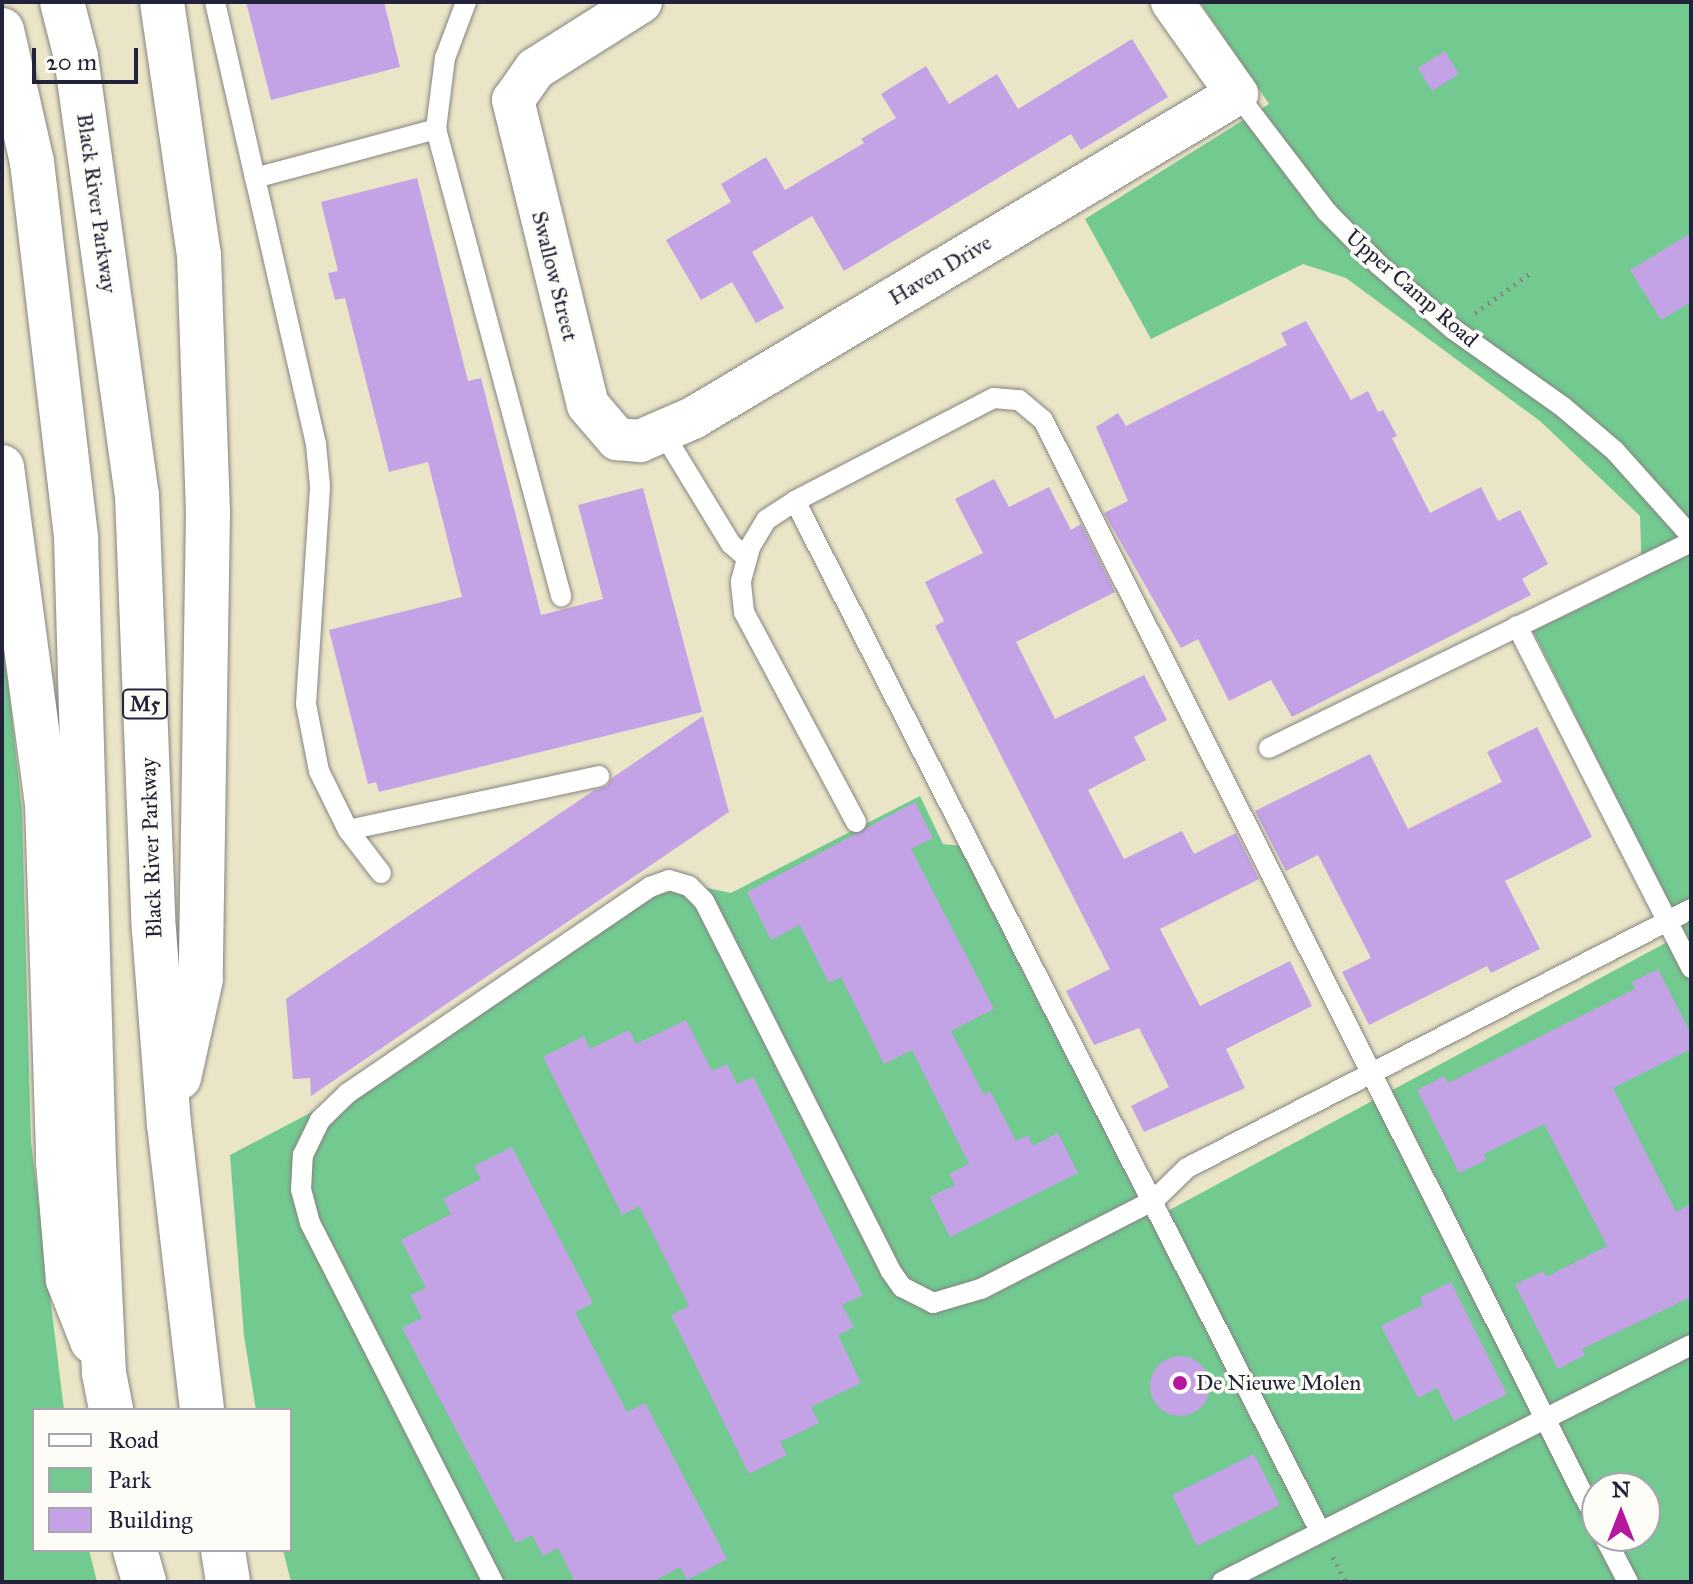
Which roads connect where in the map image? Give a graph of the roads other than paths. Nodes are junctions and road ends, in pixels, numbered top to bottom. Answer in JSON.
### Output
{"nodes":[{"id":1,"x":62,"y":2,"type":"edge"},
{"id":2,"x":162,"y":2,"type":"edge"},
{"id":3,"x":215,"y":2,"type":"edge"},
{"id":4,"x":466,"y":2,"type":"edge"},
{"id":5,"x":641,"y":2,"type":"edge"},
{"id":6,"x":1172,"y":2,"type":"edge"},
{"id":7,"x":2,"y":30,"type":"edge"},
{"id":8,"x":1237,"y":94,"type":"junction"},
{"id":9,"x":436,"y":129,"type":"junction"},
{"id":10,"x":255,"y":178,"type":"junction"},
{"id":11,"x":651,"y":436,"type":"junction"},
{"id":12,"x":2,"y":467,"type":"edge"},
{"id":13,"x":795,"y":501,"type":"junction"},
{"id":14,"x":1691,"y":539,"type":"edge"},
{"id":15,"x":747,"y":558,"type":"junction"},
{"id":16,"x":561,"y":597,"type":"dead end"},
{"id":17,"x":1517,"y":626,"type":"junction"},
{"id":18,"x":1269,"y":748,"type":"dead end"},
{"id":19,"x":599,"y":776,"type":"dead end"},
{"id":20,"x":856,"y":822,"type":"dead end"},
{"id":21,"x":348,"y":830,"type":"junction"},
{"id":22,"x":381,"y":873,"type":"dead end"},
{"id":23,"x":1691,"y":909,"type":"edge"},
{"id":24,"x":1667,"y":921,"type":"junction"},
{"id":25,"x":1691,"y":968,"type":"edge"},
{"id":26,"x":1372,"y":1073,"type":"junction"},
{"id":27,"x":169,"y":1124,"type":"junction"},
{"id":28,"x":1154,"y":1200,"type":"junction"},
{"id":29,"x":1691,"y":1345,"type":"edge"},
{"id":30,"x":107,"y":1392,"type":"edge"},
{"id":31,"x":202,"y":1408,"type":"edge"},
{"id":32,"x":1545,"y":1419,"type":"junction"},
{"id":33,"x":1581,"y":1490,"type":"edge"},
{"id":34,"x":1320,"y":1531,"type":"junction"},
{"id":35,"x":136,"y":1552,"type":"edge"},
{"id":36,"x":223,"y":1552,"type":"edge"},
{"id":37,"x":1612,"y":1552,"type":"edge"},
{"id":38,"x":1230,"y":1580,"type":"edge"},
{"id":39,"x":144,"y":1582,"type":"edge"},
{"id":40,"x":228,"y":1582,"type":"edge"},
{"id":41,"x":493,"y":1582,"type":"edge"},
{"id":42,"x":1628,"y":1582,"type":"edge"}],
"edges":[{"from":1,"to":27,"type":"highway","name":"Black River Parkway","number":"M5"},
{"from":2,"to":27,"type":"highway"},
{"from":3,"to":10,"type":"lane"},
{"from":4,"to":9,"type":"lane"},
{"from":5,"to":11,"type":"street","name":"Swallow Street"},
{"from":6,"to":8,"type":"street","name":"Upper Camp Road"},
{"from":7,"to":30,"type":"highway"},
{"from":8,"to":11,"type":"street","name":"Haven Drive"},
{"from":8,"to":14,"type":"lane","name":"Upper Camp Road"},
{"from":9,"to":10,"type":"lane"},
{"from":9,"to":16,"type":"lane"},
{"from":10,"to":21,"type":"lane"},
{"from":11,"to":15,"type":"lane"},
{"from":12,"to":30,"type":"highway"},
{"from":13,"to":15,"type":"lane"},
{"from":13,"to":26,"type":"lane"},
{"from":13,"to":28,"type":"lane"},
{"from":14,"to":17,"type":"lane"},
{"from":15,"to":20,"type":"lane"},
{"from":17,"to":18,"type":"lane"},
{"from":17,"to":24,"type":"lane"},
{"from":19,"to":21,"type":"lane"},
{"from":21,"to":22,"type":"lane"},
{"from":23,"to":24,"type":"lane"},
{"from":24,"to":25,"type":"lane"},
{"from":24,"to":26,"type":"lane"},
{"from":26,"to":28,"type":"lane"},
{"from":26,"to":32,"type":"lane"},
{"from":27,"to":31,"type":"highway","name":"Black River Parkway","number":"M5"},
{"from":28,"to":34,"type":"lane"},
{"from":28,"to":41,"type":"lane"},
{"from":29,"to":32,"type":"lane"},
{"from":32,"to":33,"type":"lane"},
{"from":32,"to":34,"type":"lane"},
{"from":34,"to":38,"type":"lane"},
{"from":35,"to":39,"type":"highway"},
{"from":36,"to":40,"type":"highway"},
{"from":37,"to":42,"type":"lane"}]}
